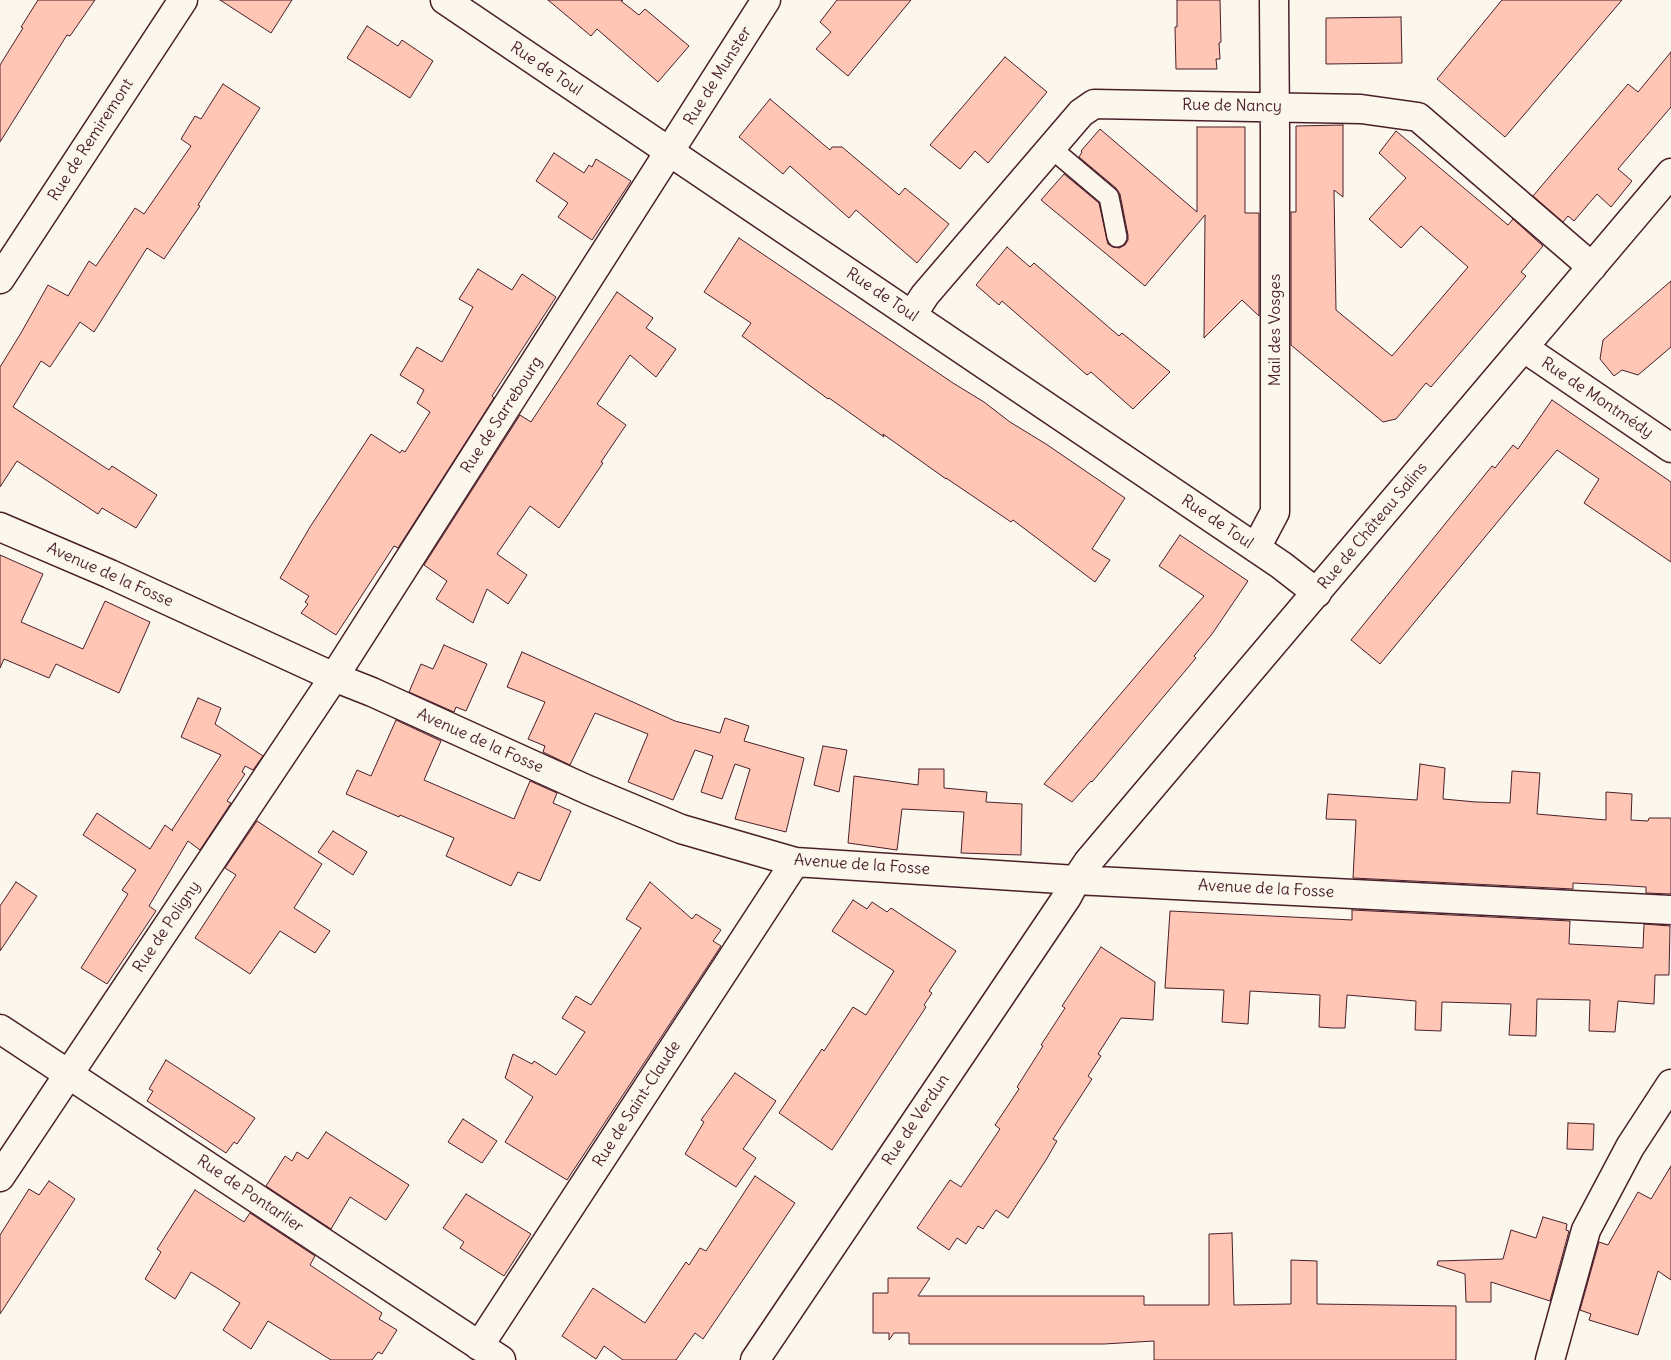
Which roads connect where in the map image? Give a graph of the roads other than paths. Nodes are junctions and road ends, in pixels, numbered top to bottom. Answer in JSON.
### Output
{"nodes":[{"id":1,"x":183,"y":0,"type":"edge"},
{"id":2,"x":445,"y":0,"type":"edge"},
{"id":3,"x":766,"y":0,"type":"edge"},
{"id":4,"x":1274,"y":0,"type":"edge"},
{"id":5,"x":1274,"y":107,"type":"junction"},
{"id":6,"x":1051,"y":148,"type":"junction"},
{"id":7,"x":670,"y":153,"type":"junction"},
{"id":8,"x":1671,"y":173,"type":"edge"},
{"id":9,"x":1117,"y":238,"type":"dead end"},
{"id":10,"x":1592,"y":267,"type":"junction"},
{"id":11,"x":0,"y":280,"type":"edge"},
{"id":12,"x":912,"y":314,"type":"junction"},
{"id":13,"x":1524,"y":348,"type":"junction"},
{"id":14,"x":1671,"y":448,"type":"edge"},
{"id":15,"x":0,"y":527,"type":"edge"},
{"id":16,"x":1256,"y":548,"type":"junction"},
{"id":17,"x":1317,"y":593,"type":"junction"},
{"id":18,"x":334,"y":677,"type":"junction"},
{"id":19,"x":795,"y":862,"type":"junction"},
{"id":20,"x":1076,"y":880,"type":"junction"},
{"id":21,"x":1671,"y":910,"type":"edge"},
{"id":22,"x":0,"y":1029,"type":"edge"},
{"id":23,"x":68,"y":1074,"type":"junction"},
{"id":24,"x":1671,"y":1084,"type":"edge"},
{"id":25,"x":0,"y":1178,"type":"edge"},
{"id":26,"x":490,"y":1353,"type":"edge"},
{"id":27,"x":755,"y":1360,"type":"edge"},
{"id":28,"x":1550,"y":1360,"type":"edge"}],
"edges":[{"from":1,"to":11,"type":"street","name":"Rue de Remiremont"},
{"from":2,"to":7,"type":"street","name":"Rue de Toul"},
{"from":3,"to":7,"type":"street","name":"Rue de Munster"},
{"from":4,"to":5,"type":"street","name":"Mail des Vosges"},
{"from":5,"to":6,"type":"street","name":"Rue de Nancy"},
{"from":5,"to":10,"type":"street","name":"Rue de Nancy"},
{"from":5,"to":16,"type":"street","name":"Mail des Vosges"},
{"from":6,"to":9,"type":"lane"},
{"from":6,"to":12,"type":"street","name":"Rue de Nancy"},
{"from":7,"to":12,"type":"street","name":"Rue de Toul"},
{"from":7,"to":18,"type":"street","name":"Rue de Sarrebourg"},
{"from":8,"to":10,"type":"street","name":"Rue de Château Salins"},
{"from":10,"to":13,"type":"street","name":"Rue de Château Salins"},
{"from":12,"to":16,"type":"street","name":"Rue de Toul"},
{"from":13,"to":14,"type":"street","name":"Rue de Montmédy"},
{"from":13,"to":17,"type":"street","name":"Rue de Château Salins"},
{"from":15,"to":18,"type":"street","name":"Avenue de la Fosse"},
{"from":16,"to":17,"type":"street","name":"Rue de Toul"},
{"from":17,"to":20,"type":"street","name":"Rue de Château Salins"},
{"from":18,"to":19,"type":"street","name":"Avenue de la Fosse"},
{"from":18,"to":23,"type":"street","name":"Rue de Poligny"},
{"from":19,"to":20,"type":"street","name":"Avenue de la Fosse"},
{"from":19,"to":26,"type":"street","name":"Rue de Saint-Claude"},
{"from":20,"to":21,"type":"street","name":"Avenue de la Fosse"},
{"from":20,"to":27,"type":"street","name":"Rue de Verdun"},
{"from":22,"to":23,"type":"street","name":"Rue de Pontarlier"},
{"from":23,"to":25,"type":"street","name":"Rue de Poligny"},
{"from":23,"to":26,"type":"street","name":"Rue de Pontarlier"},
{"from":24,"to":28,"type":"street"}]}
